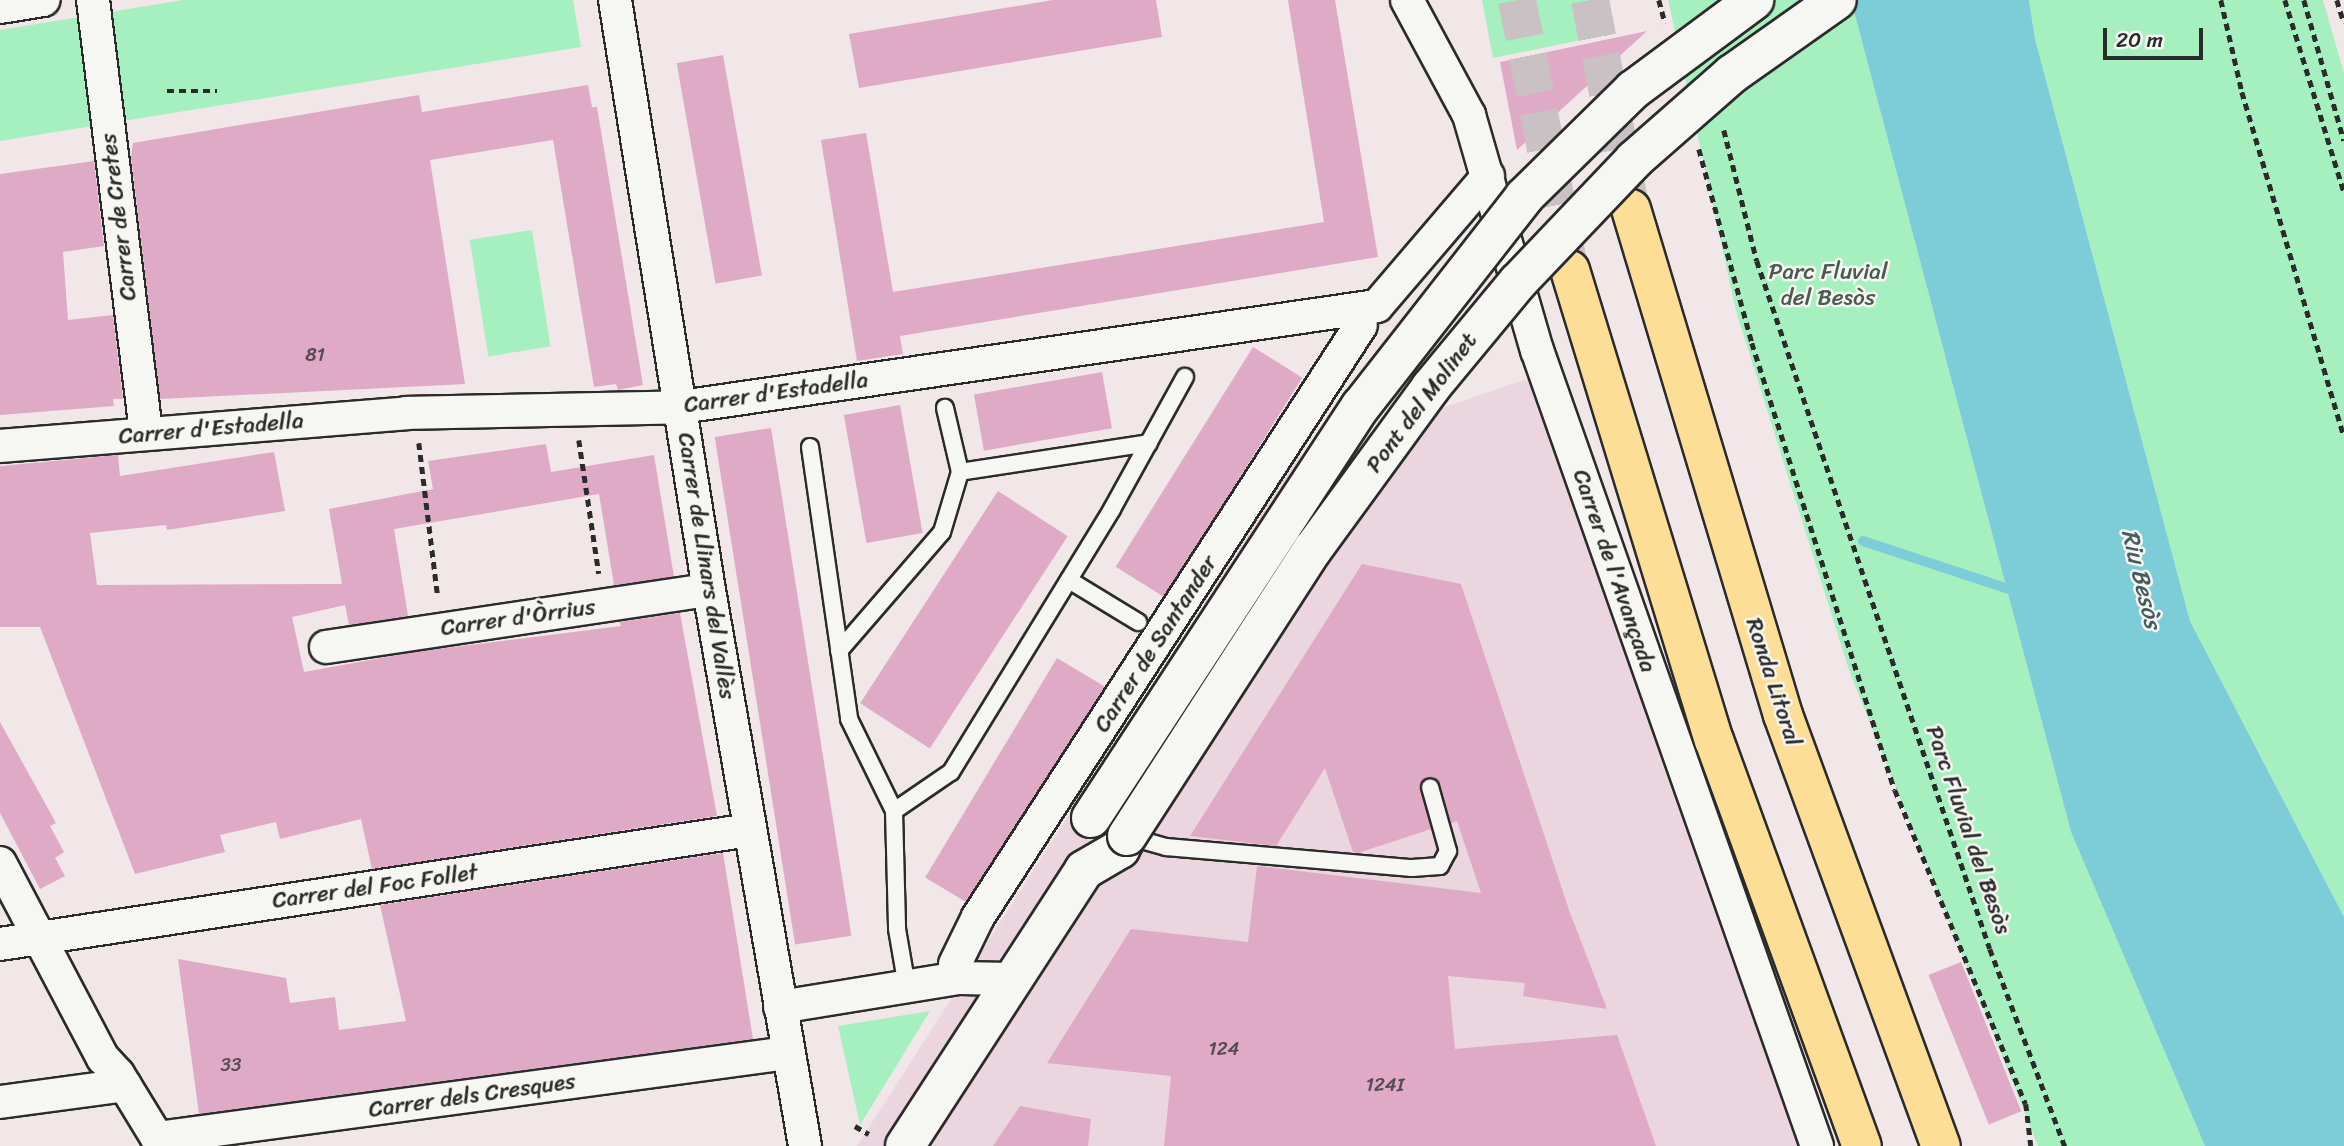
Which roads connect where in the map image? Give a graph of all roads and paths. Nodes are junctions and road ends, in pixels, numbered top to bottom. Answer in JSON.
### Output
{"nodes":[{"id":1,"x":43,"y":0,"type":"edge"},
{"id":2,"x":93,"y":0,"type":"edge"},
{"id":3,"x":615,"y":0,"type":"edge"},
{"id":4,"x":1407,"y":0,"type":"edge"},
{"id":5,"x":1659,"y":0,"type":"edge"},
{"id":6,"x":1754,"y":0,"type":"edge"},
{"id":7,"x":1837,"y":0,"type":"edge"},
{"id":8,"x":2221,"y":0,"type":"edge"},
{"id":9,"x":2286,"y":0,"type":"edge"},
{"id":10,"x":2304,"y":0,"type":"edge"},
{"id":11,"x":2337,"y":0,"type":"edge"},
{"id":12,"x":0,"y":7,"type":"edge"},
{"id":13,"x":2344,"y":23,"type":"edge"},
{"id":14,"x":1667,"y":29,"type":"dead end"},
{"id":15,"x":167,"y":91,"type":"dead end"},
{"id":16,"x":217,"y":91,"type":"dead end"},
{"id":17,"x":1721,"y":117,"type":"dead end"},
{"id":18,"x":2344,"y":140,"type":"edge"},
{"id":19,"x":1698,"y":146,"type":"dead end"},
{"id":20,"x":1488,"y":176,"type":"junction"},
{"id":21,"x":2344,"y":192,"type":"edge"},
{"id":22,"x":1631,"y":209,"type":"tunnel mouth"},
{"id":23,"x":1570,"y":270,"type":"tunnel mouth"},
{"id":24,"x":1361,"y":325,"type":"dead end"},
{"id":25,"x":1185,"y":377,"type":"dead end"},
{"id":26,"x":681,"y":407,"type":"junction"},
{"id":27,"x":945,"y":408,"type":"dead end"},
{"id":28,"x":418,"y":429,"type":"dead end"},
{"id":29,"x":577,"y":429,"type":"dead end"},
{"id":30,"x":146,"y":434,"type":"junction"},
{"id":31,"x":2344,"y":437,"type":"edge"},
{"id":32,"x":1149,"y":443,"type":"junction"},
{"id":33,"x":0,"y":446,"type":"edge"},
{"id":34,"x":810,"y":447,"type":"dead end"},
{"id":35,"x":960,"y":472,"type":"junction"},
{"id":36,"x":1069,"y":580,"type":"junction"},
{"id":37,"x":709,"y":590,"type":"junction"},
{"id":38,"x":603,"y":606,"type":"junction"},
{"id":39,"x":1138,"y":622,"type":"dead end"},
{"id":40,"x":442,"y":629,"type":"junction"},
{"id":41,"x":326,"y":647,"type":"dead end"},
{"id":42,"x":839,"y":651,"type":"junction"},
{"id":43,"x":1430,"y":787,"type":"dead end"},
{"id":44,"x":894,"y":811,"type":"junction"},
{"id":45,"x":749,"y":830,"type":"junction"},
{"id":46,"x":1127,"y":836,"type":"junction"},
{"id":47,"x":0,"y":863,"type":"edge"},
{"id":48,"x":1084,"y":870,"type":"junction"},
{"id":49,"x":38,"y":938,"type":"junction"},
{"id":50,"x":0,"y":944,"type":"edge"},
{"id":51,"x":955,"y":964,"type":"dead end"},
{"id":52,"x":1018,"y":967,"type":"junction"},
{"id":53,"x":907,"y":987,"type":"junction"},
{"id":54,"x":780,"y":1007,"type":"junction"},
{"id":55,"x":788,"y":1053,"type":"junction"},
{"id":56,"x":125,"y":1085,"type":"junction"},
{"id":57,"x":0,"y":1102,"type":"edge"},
{"id":58,"x":855,"y":1126,"type":"dead end"},
{"id":59,"x":869,"y":1134,"type":"dead end"},
{"id":60,"x":159,"y":1142,"type":"edge"},
{"id":61,"x":804,"y":1146,"type":"edge"},
{"id":62,"x":905,"y":1146,"type":"edge"},
{"id":63,"x":1817,"y":1146,"type":"edge"},
{"id":64,"x":1862,"y":1146,"type":"edge"},
{"id":65,"x":1941,"y":1146,"type":"edge"},
{"id":66,"x":2031,"y":1146,"type":"edge"},
{"id":67,"x":2065,"y":1146,"type":"edge"}],
"edges":[{"from":1,"to":12,"type":"street"},
{"from":2,"to":30,"type":"street","name":"Carrer de Cretes"},
{"from":3,"to":26,"type":"street","name":"Carrer de Llinars del Vallès"},
{"from":4,"to":20,"type":"street","name":"Carrer de l'Avançada"},
{"from":5,"to":14,"type":"path"},
{"from":6,"to":48,"type":"street","name":"Pont del Molinet","bridge":true},
{"from":7,"to":46,"type":"street","name":"Pont del Molinet","bridge":true},
{"from":8,"to":31,"type":"path"},
{"from":9,"to":21,"type":"path"},
{"from":10,"to":18,"type":"path"},
{"from":11,"to":13,"type":"path"},
{"from":15,"to":16,"type":"path"},
{"from":17,"to":67,"type":"path","name":"Parc Fluvial del Besòs"},
{"from":19,"to":66,"type":"path"},
{"from":20,"to":26,"type":"street","name":"Carrer d'Estadella"},
{"from":20,"to":63,"type":"street","name":"Carrer de l'Avançada"},
{"from":22,"to":65,"type":"highway","name":"Ronda Litoral"},
{"from":23,"to":64,"type":"highway"},
{"from":24,"to":51,"type":"street","name":"Carrer de Santander"},
{"from":25,"to":32,"type":"lane"},
{"from":26,"to":30,"type":"street","name":"Carrer d'Estadella"},
{"from":26,"to":37,"type":"street","name":"Carrer de Llinars del Vallès"},
{"from":27,"to":35,"type":"lane"},
{"from":28,"to":40,"type":"path"},
{"from":29,"to":38,"type":"path"},
{"from":30,"to":33,"type":"street","name":"Carrer d'Estadella"},
{"from":32,"to":35,"type":"lane"},
{"from":32,"to":36,"type":"lane"},
{"from":34,"to":42,"type":"lane"},
{"from":35,"to":42,"type":"lane"},
{"from":36,"to":39,"type":"lane"},
{"from":36,"to":44,"type":"lane"},
{"from":37,"to":38,"type":"street","name":"Carrer d'Òrrius"},
{"from":37,"to":45,"type":"street","name":"Carrer de Llinars del Vallès"},
{"from":38,"to":40,"type":"street","name":"Carrer d'Òrrius"},
{"from":40,"to":41,"type":"street","name":"Carrer d'Òrrius"},
{"from":42,"to":44,"type":"lane"},
{"from":43,"to":46,"type":"lane"},
{"from":44,"to":53,"type":"lane"},
{"from":45,"to":49,"type":"street","name":"Carrer del Foc Follet"},
{"from":45,"to":54,"type":"street","name":"Carrer de Llinars del Vallès"},
{"from":46,"to":48,"type":"street","name":"Pont del Molinet"},
{"from":47,"to":49,"type":"street"},
{"from":48,"to":52,"type":"street","name":"Pont del Molinet"},
{"from":49,"to":50,"type":"street","name":"Carrer del Foc Follet"},
{"from":49,"to":56,"type":"street"},
{"from":52,"to":53,"type":"street"},
{"from":52,"to":62,"type":"street"},
{"from":53,"to":54,"type":"street"},
{"from":54,"to":55,"type":"street","name":"Carrer de Llinars del Vallès"},
{"from":55,"to":60,"type":"street","name":"Carrer dels Cresques"},
{"from":55,"to":61,"type":"street","name":"Carrer de Llinars del Vallès"},
{"from":56,"to":57,"type":"street"},
{"from":56,"to":60,"type":"street"},
{"from":58,"to":59,"type":"path"}]}
